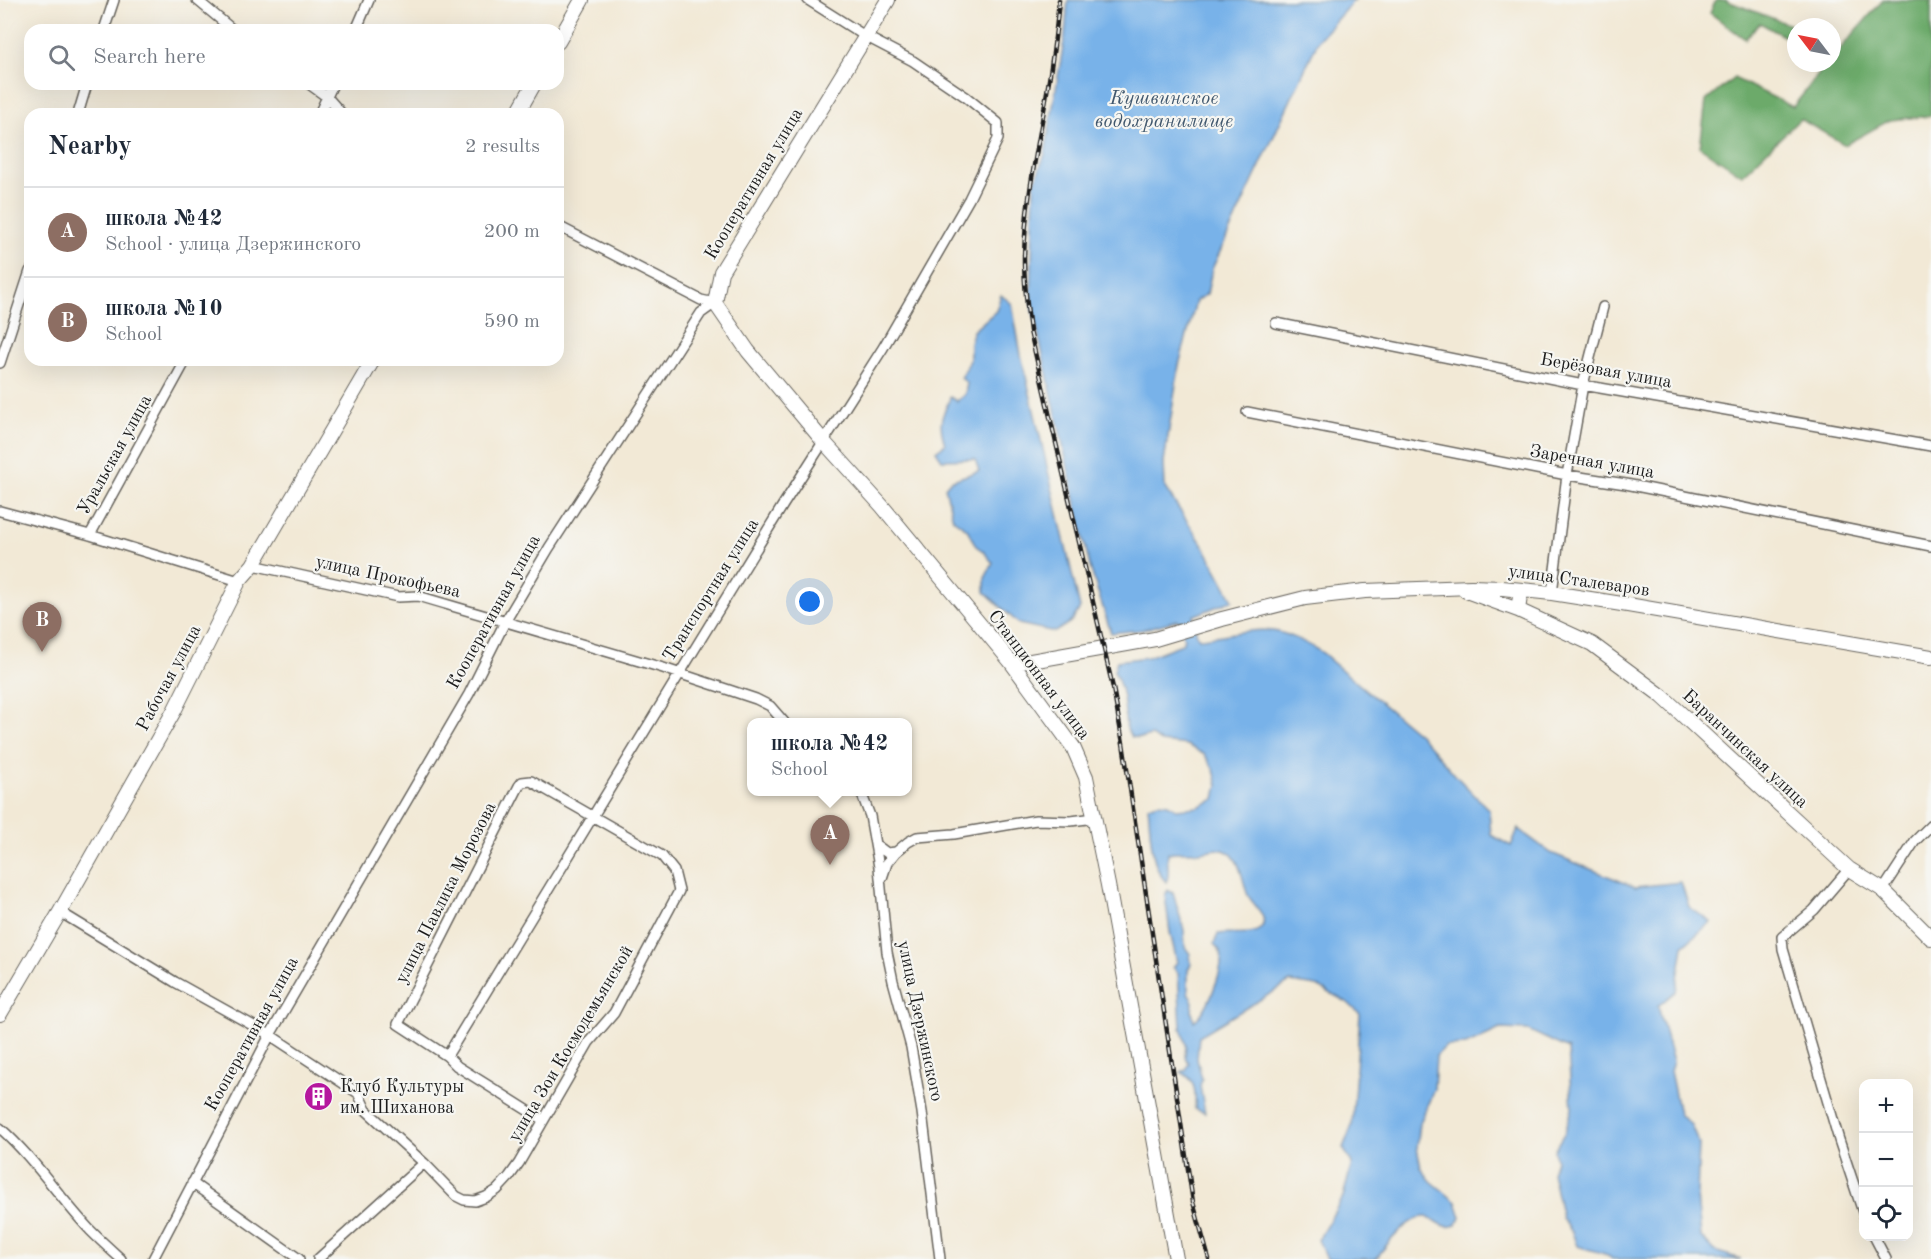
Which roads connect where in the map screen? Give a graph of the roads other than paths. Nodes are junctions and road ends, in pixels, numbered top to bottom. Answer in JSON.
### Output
{"nodes":[{"id":1,"x":114,"y":0,"type":"edge"},
{"id":2,"x":197,"y":0,"type":"edge"},
{"id":3,"x":369,"y":0,"type":"edge"},
{"id":4,"x":582,"y":0,"type":"edge"},
{"id":5,"x":808,"y":0,"type":"edge"},
{"id":6,"x":888,"y":0,"type":"edge"},
{"id":7,"x":106,"y":24,"type":"edge"},
{"id":8,"x":226,"y":24,"type":"edge"},
{"id":9,"x":359,"y":24,"type":"edge"},
{"id":10,"x":564,"y":32,"type":"edge"},
{"id":11,"x":865,"y":36,"type":"junction"},
{"id":12,"x":85,"y":90,"type":"edge"},
{"id":13,"x":317,"y":90,"type":"edge"},
{"id":14,"x":330,"y":90,"type":"edge"},
{"id":15,"x":531,"y":90,"type":"edge"},
{"id":16,"x":327,"y":97,"type":"junction"},
{"id":17,"x":80,"y":108,"type":"edge"},
{"id":18,"x":322,"y":108,"type":"edge"},
{"id":19,"x":337,"y":108,"type":"edge"},
{"id":20,"x":520,"y":108,"type":"edge"},
{"id":21,"x":564,"y":229,"type":"edge"},
{"id":22,"x":24,"y":289,"type":"edge"},
{"id":23,"x":715,"y":303,"type":"junction"},
{"id":24,"x":1603,"y":307,"type":"dead end"},
{"id":25,"x":1276,"y":323,"type":"dead end"},
{"id":26,"x":0,"y":363,"type":"edge"},
{"id":27,"x":183,"y":366,"type":"edge"},
{"id":28,"x":369,"y":366,"type":"edge"},
{"id":29,"x":1583,"y":385,"type":"junction"},
{"id":30,"x":1247,"y":412,"type":"dead end"},
{"id":31,"x":824,"y":442,"type":"junction"},
{"id":32,"x":1931,"y":446,"type":"edge"},
{"id":33,"x":1567,"y":475,"type":"junction"},
{"id":34,"x":0,"y":511,"type":"edge"},
{"id":35,"x":90,"y":535,"type":"junction"},
{"id":36,"x":1931,"y":546,"type":"edge"},
{"id":37,"x":253,"y":565,"type":"junction"},
{"id":38,"x":239,"y":581,"type":"junction"},
{"id":39,"x":1455,"y":587,"type":"junction"},
{"id":40,"x":1521,"y":590,"type":"junction"},
{"id":41,"x":1552,"y":593,"type":"junction"},
{"id":42,"x":1518,"y":610,"type":"junction"},
{"id":43,"x":505,"y":622,"type":"junction"},
{"id":44,"x":1931,"y":657,"type":"edge"},
{"id":45,"x":1011,"y":662,"type":"junction"},
{"id":46,"x":680,"y":673,"type":"junction"},
{"id":47,"x":780,"y":718,"type":"edge"},
{"id":48,"x":862,"y":796,"type":"edge"},
{"id":49,"x":592,"y":817,"type":"junction"},
{"id":50,"x":1095,"y":818,"type":"junction"},
{"id":51,"x":1931,"y":825,"type":"edge"},
{"id":52,"x":875,"y":844,"type":"junction"},
{"id":53,"x":896,"y":852,"type":"junction"},
{"id":54,"x":1849,"y":869,"type":"junction"},
{"id":55,"x":881,"y":880,"type":"junction"},
{"id":56,"x":1883,"y":890,"type":"junction"},
{"id":57,"x":60,"y":912,"type":"junction"},
{"id":58,"x":1931,"y":938,"type":"edge"},
{"id":59,"x":0,"y":1014,"type":"edge"},
{"id":60,"x":270,"y":1035,"type":"junction"},
{"id":61,"x":447,"y":1056,"type":"junction"},
{"id":62,"x":543,"y":1120,"type":"junction"},
{"id":63,"x":0,"y":1128,"type":"edge"},
{"id":64,"x":424,"y":1163,"type":"junction"},
{"id":65,"x":192,"y":1183,"type":"junction"},
{"id":66,"x":1859,"y":1202,"type":"edge"},
{"id":67,"x":1877,"y":1241,"type":"edge"},
{"id":68,"x":121,"y":1259,"type":"edge"},
{"id":69,"x":153,"y":1259,"type":"edge"},
{"id":70,"x":299,"y":1259,"type":"edge"},
{"id":71,"x":318,"y":1259,"type":"edge"},
{"id":72,"x":940,"y":1259,"type":"edge"},
{"id":73,"x":1176,"y":1259,"type":"edge"},
{"id":74,"x":1886,"y":1259,"type":"edge"}],
"edges":[{"from":1,"to":7,"type":"street"},
{"from":2,"to":8,"type":"street"},
{"from":3,"to":9,"type":"street"},
{"from":4,"to":10,"type":"street"},
{"from":5,"to":11,"type":"street"},
{"from":6,"to":11,"type":"street","name":"Кооперативная улица"},
{"from":11,"to":23,"type":"street","name":"Кооперативная улица"},
{"from":11,"to":31,"type":"street","name":"Транспортная улица"},
{"from":12,"to":17,"type":"street"},
{"from":13,"to":16,"type":"street"},
{"from":14,"to":16,"type":"street"},
{"from":15,"to":20,"type":"street"},
{"from":16,"to":18,"type":"street"},
{"from":16,"to":19,"type":"street"},
{"from":21,"to":23,"type":"street"},
{"from":22,"to":26,"type":"street"},
{"from":23,"to":31,"type":"street","name":"Станционная улица"},
{"from":23,"to":43,"type":"street","name":"Кооперативная улица"},
{"from":24,"to":29,"type":"street"},
{"from":25,"to":29,"type":"street","name":"Берёзовая улица"},
{"from":27,"to":35,"type":"street","name":"Уральская улица"},
{"from":28,"to":37,"type":"street","name":"Рабочая улица"},
{"from":29,"to":32,"type":"street","name":"Берёзовая улица"},
{"from":29,"to":33,"type":"street"},
{"from":30,"to":33,"type":"street","name":"Заречная улица"},
{"from":31,"to":45,"type":"street","name":"Станционная улица"},
{"from":31,"to":46,"type":"street","name":"Транспортная улица"},
{"from":33,"to":36,"type":"street","name":"Заречная улица"},
{"from":33,"to":41,"type":"street"},
{"from":34,"to":35,"type":"street"},
{"from":35,"to":38,"type":"street"},
{"from":37,"to":38,"type":"street","name":"Рабочая улица"},
{"from":37,"to":43,"type":"street","name":"улица Прокофьева"},
{"from":38,"to":57,"type":"street","name":"Рабочая улица"},
{"from":39,"to":40,"type":"street","name":"улица Сталеваров"},
{"from":39,"to":42,"type":"street","name":"Баранчинская улица"},
{"from":39,"to":45,"type":"street","name":"улица Сталеваров"},
{"from":40,"to":41,"type":"street","name":"улица Сталеваров"},
{"from":40,"to":42,"type":"street"},
{"from":41,"to":44,"type":"street","name":"улица Сталеваров"},
{"from":42,"to":54,"type":"street","name":"Баранчинская улица"},
{"from":43,"to":46,"type":"street","name":"улица Прокофьева"},
{"from":43,"to":60,"type":"street","name":"Кооперативная улица"},
{"from":45,"to":50,"type":"street","name":"Станционная улица"},
{"from":46,"to":47,"type":"street","name":"улица Прокофьева"},
{"from":46,"to":49,"type":"street","name":"Транспортная улица"},
{"from":48,"to":52,"type":"street","name":"улица Дзержинского"},
{"from":49,"to":61,"type":"street","name":"Транспортная улица"},
{"from":49,"to":61,"type":"street","name":"улица Павлика Морозова"},
{"from":49,"to":62,"type":"street","name":"улица Зои Космодемьянской"},
{"from":50,"to":53,"type":"street"},
{"from":50,"to":73,"type":"street","name":"Станционная улица"},
{"from":51,"to":56,"type":"street"},
{"from":52,"to":53,"type":"street"},
{"from":52,"to":55,"type":"street","name":"улица Дзержинского"},
{"from":53,"to":55,"type":"street"},
{"from":54,"to":56,"type":"street","name":"Баранчинская улица"},
{"from":54,"to":66,"type":"street"},
{"from":55,"to":72,"type":"street","name":"улица Дзержинского"},
{"from":56,"to":58,"type":"street","name":"Баранчинская улица"},
{"from":57,"to":59,"type":"street","name":"Рабочая улица"},
{"from":57,"to":60,"type":"street"},
{"from":60,"to":64,"type":"street"},
{"from":60,"to":65,"type":"street","name":"Кооперативная улица"},
{"from":61,"to":62,"type":"street"},
{"from":62,"to":64,"type":"street","name":"улица Зои Космодемьянской"},
{"from":63,"to":68,"type":"street"},
{"from":64,"to":71,"type":"street"},
{"from":65,"to":69,"type":"street","name":"Кооперативная улица"},
{"from":65,"to":70,"type":"street"},
{"from":67,"to":74,"type":"street"}]}
